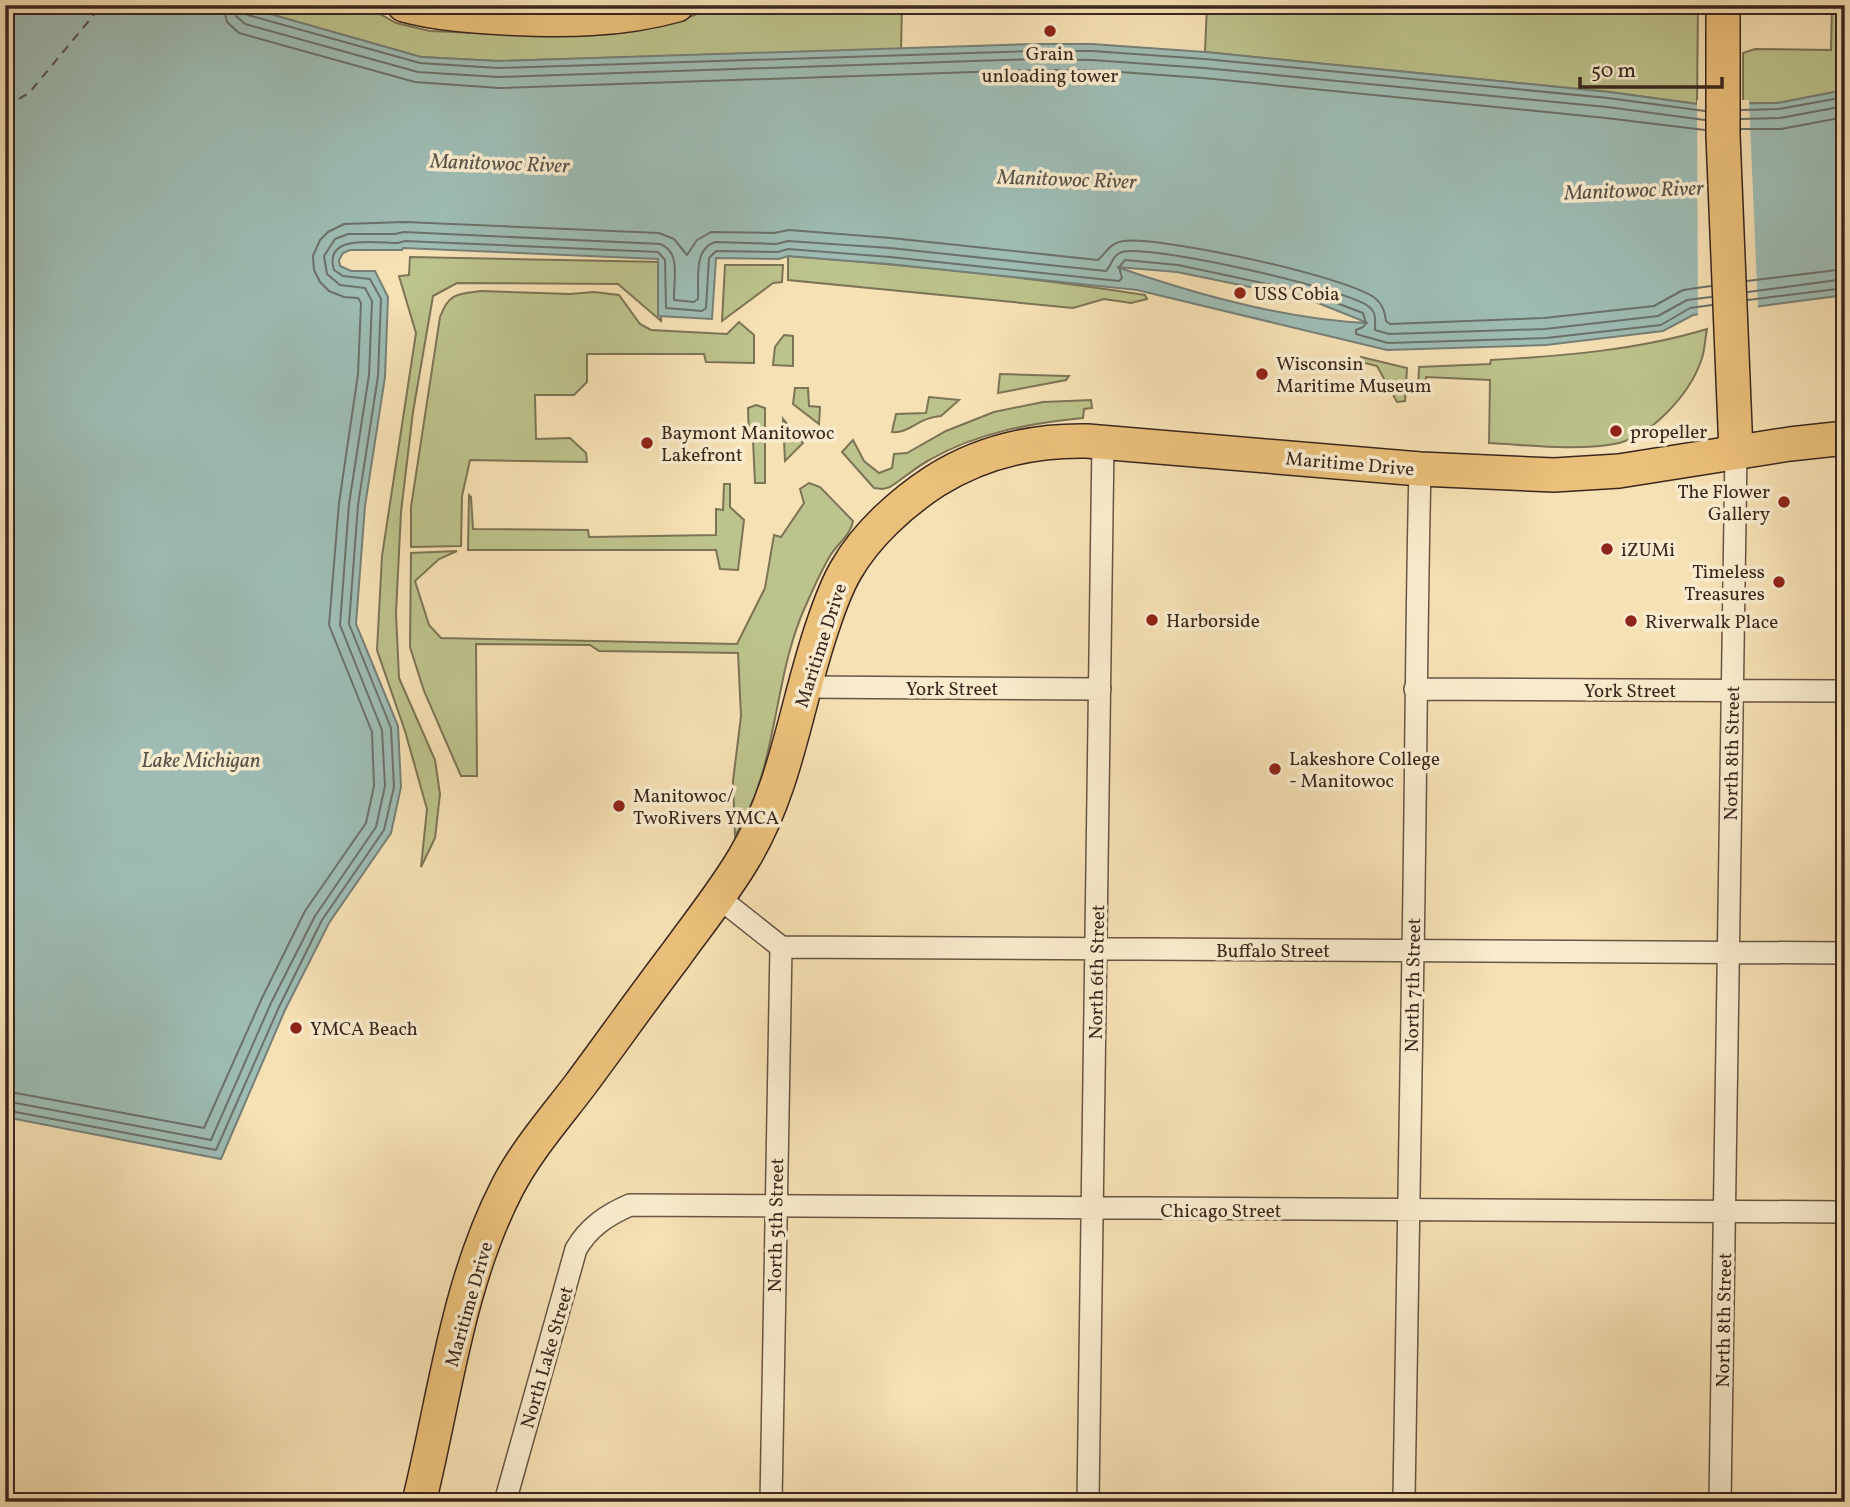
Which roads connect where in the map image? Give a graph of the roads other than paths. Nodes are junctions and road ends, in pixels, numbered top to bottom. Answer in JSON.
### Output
{"nodes":[{"id":1,"x":404,"y":5,"type":"edge"},
{"id":2,"x":677,"y":5,"type":"edge"},
{"id":3,"x":1723,"y":5,"type":"edge"},
{"id":4,"x":1845,"y":438,"type":"edge"},
{"id":5,"x":1103,"y":442,"type":"junction"},
{"id":6,"x":1736,"y":452,"type":"junction"},
{"id":7,"x":1420,"y":469,"type":"junction"},
{"id":8,"x":804,"y":687,"type":"junction"},
{"id":9,"x":1100,"y":689,"type":"junction"},
{"id":10,"x":1415,"y":689,"type":"junction"},
{"id":11,"x":1731,"y":691,"type":"junction"},
{"id":12,"x":1845,"y":691,"type":"edge"},
{"id":13,"x":718,"y":897,"type":"junction"},
{"id":14,"x":781,"y":947,"type":"junction"},
{"id":15,"x":1097,"y":948,"type":"junction"},
{"id":16,"x":1413,"y":950,"type":"junction"},
{"id":17,"x":1728,"y":952,"type":"junction"},
{"id":18,"x":1845,"y":953,"type":"edge"},
{"id":19,"x":776,"y":1206,"type":"junction"},
{"id":20,"x":1092,"y":1209,"type":"junction"},
{"id":21,"x":1406,"y":1211,"type":"junction"},
{"id":22,"x":1724,"y":1211,"type":"junction"},
{"id":23,"x":1845,"y":1212,"type":"edge"},
{"id":24,"x":601,"y":1220,"type":"joint"},
{"id":25,"x":419,"y":1502,"type":"edge"},
{"id":26,"x":505,"y":1502,"type":"edge"},
{"id":27,"x":771,"y":1502,"type":"edge"},
{"id":28,"x":1088,"y":1502,"type":"edge"},
{"id":29,"x":1404,"y":1502,"type":"edge"},
{"id":30,"x":1720,"y":1502,"type":"edge"}],
"edges":[{"from":1,"to":2,"type":"main road"},
{"from":3,"to":6,"type":"main road","name":"North 8th Street"},
{"from":4,"to":6,"type":"main road","name":"Maritime Drive"},
{"from":5,"to":7,"type":"main road","name":"Maritime Drive"},
{"from":5,"to":8,"type":"main road","name":"Maritime Drive"},
{"from":5,"to":9,"type":"street","name":"North 6th Street"},
{"from":6,"to":7,"type":"main road","name":"Maritime Drive"},
{"from":6,"to":11,"type":"street","name":"North 8th Street"},
{"from":7,"to":10,"type":"street","name":"North 7th Street"},
{"from":8,"to":9,"type":"street","name":"York Street"},
{"from":8,"to":13,"type":"main road","name":"Maritime Drive"},
{"from":9,"to":15,"type":"street","name":"North 6th Street"},
{"from":10,"to":11,"type":"street","name":"York Street"},
{"from":10,"to":16,"type":"street","name":"North 7th Street"},
{"from":11,"to":12,"type":"street","name":"York Street"},
{"from":11,"to":17,"type":"street","name":"North 8th Street"},
{"from":13,"to":14,"type":"street"},
{"from":13,"to":25,"type":"main road","name":"Maritime Drive"},
{"from":14,"to":15,"type":"street","name":"Buffalo Street"},
{"from":14,"to":19,"type":"street","name":"North 5th Street"},
{"from":15,"to":16,"type":"street","name":"Buffalo Street"},
{"from":15,"to":20,"type":"street","name":"North 6th Street"},
{"from":16,"to":17,"type":"street","name":"Buffalo Street"},
{"from":16,"to":21,"type":"street","name":"North 7th Street"},
{"from":17,"to":18,"type":"street","name":"Buffalo Street"},
{"from":17,"to":22,"type":"street","name":"North 8th Street"},
{"from":19,"to":20,"type":"street","name":"Chicago Street"},
{"from":19,"to":24,"type":"street","name":"Chicago Street"},
{"from":19,"to":27,"type":"street","name":"North 5th Street"},
{"from":20,"to":21,"type":"street","name":"Chicago Street"},
{"from":20,"to":28,"type":"street","name":"North 6th Street"},
{"from":21,"to":22,"type":"street","name":"Chicago Street"},
{"from":21,"to":29,"type":"street","name":"North 7th Street"},
{"from":22,"to":23,"type":"street","name":"Chicago Street"},
{"from":22,"to":30,"type":"street","name":"North 8th Street"},
{"from":24,"to":26,"type":"street","name":"North Lake Street"}]}
